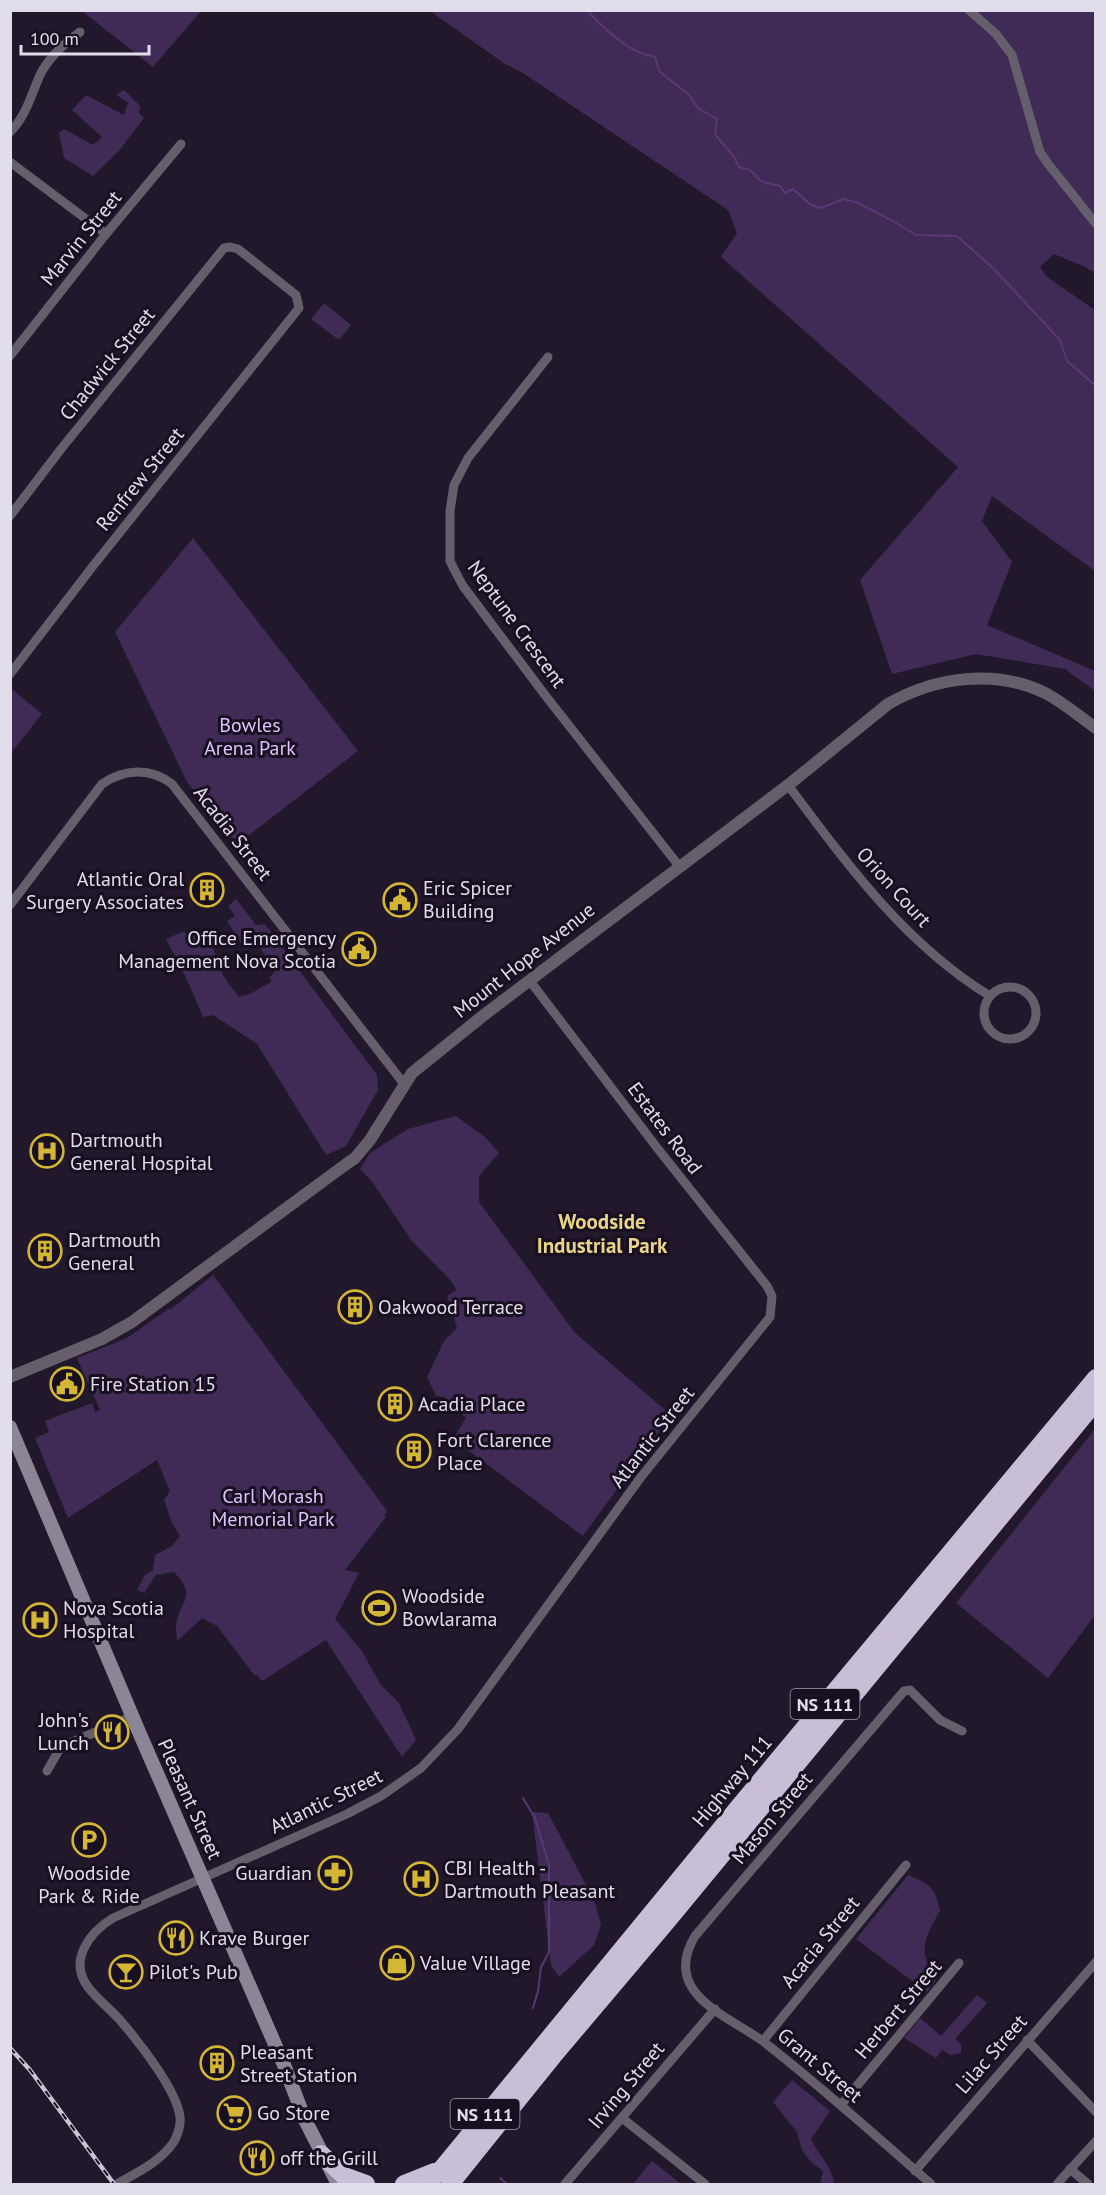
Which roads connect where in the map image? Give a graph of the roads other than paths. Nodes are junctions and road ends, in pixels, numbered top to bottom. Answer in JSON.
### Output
{"nodes":[{"id":1,"x":969,"y":10,"type":"edge"},
{"id":2,"x":80,"y":32,"type":"dead end"},
{"id":3,"x":10,"y":132,"type":"edge"},
{"id":4,"x":181,"y":144,"type":"dead end"},
{"id":5,"x":10,"y":162,"type":"edge"},
{"id":6,"x":1095,"y":224,"type":"edge"},
{"id":7,"x":106,"y":234,"type":"junction"},
{"id":8,"x":299,"y":308,"type":"joint"},
{"id":9,"x":10,"y":356,"type":"edge"},
{"id":10,"x":548,"y":357,"type":"dead end"},
{"id":11,"x":10,"y":516,"type":"edge"},
{"id":12,"x":10,"y":674,"type":"edge"},
{"id":13,"x":1095,"y":727,"type":"edge"},
{"id":14,"x":788,"y":785,"type":"junction"},
{"id":15,"x":679,"y":866,"type":"junction"},
{"id":16,"x":10,"y":905,"type":"edge"},
{"id":17,"x":530,"y":981,"type":"junction"},
{"id":18,"x":990,"y":996,"type":"junction"},
{"id":19,"x":404,"y":1084,"type":"junction"},
{"id":20,"x":772,"y":1296,"type":"joint"},
{"id":21,"x":1095,"y":1364,"type":"edge"},
{"id":22,"x":10,"y":1377,"type":"edge"},
{"id":23,"x":1095,"y":1378,"type":"edge"},
{"id":24,"x":1095,"y":1401,"type":"edge"},
{"id":25,"x":1095,"y":1412,"type":"edge"},
{"id":26,"x":10,"y":1427,"type":"edge"},
{"id":27,"x":1018,"y":1472,"type":"junction"},
{"id":28,"x":964,"y":1561,"type":"junction"},
{"id":29,"x":133,"y":1716,"type":"junction"},
{"id":30,"x":962,"y":1731,"type":"dead end"},
{"id":31,"x":47,"y":1771,"type":"dead end"},
{"id":32,"x":906,"y":1865,"type":"dead end"},
{"id":33,"x":204,"y":1878,"type":"junction"},
{"id":34,"x":1095,"y":1962,"type":"edge"},
{"id":35,"x":959,"y":1964,"type":"dead end"},
{"id":36,"x":687,"y":1976,"type":"joint"},
{"id":37,"x":715,"y":2009,"type":"junction"},
{"id":38,"x":1027,"y":2040,"type":"junction"},
{"id":39,"x":763,"y":2042,"type":"junction"},
{"id":40,"x":841,"y":2105,"type":"junction"},
{"id":41,"x":1095,"y":2112,"type":"edge"},
{"id":42,"x":622,"y":2118,"type":"junction"},
{"id":43,"x":1095,"y":2141,"type":"edge"},
{"id":44,"x":321,"y":2154,"type":"junction"},
{"id":45,"x":1070,"y":2169,"type":"junction"},
{"id":46,"x":915,"y":2171,"type":"junction"},
{"id":47,"x":446,"y":2177,"type":"edge"},
{"id":48,"x":117,"y":2184,"type":"edge"},
{"id":49,"x":338,"y":2184,"type":"edge"},
{"id":50,"x":366,"y":2184,"type":"edge"},
{"id":51,"x":404,"y":2184,"type":"edge"},
{"id":52,"x":426,"y":2184,"type":"edge"},
{"id":53,"x":565,"y":2184,"type":"edge"},
{"id":54,"x":705,"y":2184,"type":"edge"},
{"id":55,"x":931,"y":2184,"type":"edge"},
{"id":56,"x":1057,"y":2184,"type":"edge"},
{"id":57,"x":1088,"y":2184,"type":"edge"}],
"edges":[{"from":1,"to":6,"type":"street"},
{"from":2,"to":3,"type":"street"},
{"from":4,"to":7,"type":"street","name":"Marvin Street"},
{"from":5,"to":7,"type":"street"},
{"from":7,"to":9,"type":"street","name":"Marvin Street"},
{"from":8,"to":11,"type":"street","name":"Chadwick Street"},
{"from":8,"to":12,"type":"street","name":"Renfrew Street"},
{"from":10,"to":15,"type":"street","name":"Neptune Crescent"},
{"from":13,"to":14,"type":"street","name":"Mount Hope Avenue"},
{"from":14,"to":15,"type":"street","name":"Mount Hope Avenue"},
{"from":14,"to":18,"type":"street","name":"Orion Court"},
{"from":15,"to":17,"type":"street","name":"Mount Hope Avenue"},
{"from":16,"to":19,"type":"street","name":"Acadia Street"},
{"from":17,"to":19,"type":"street","name":"Mount Hope Avenue"},
{"from":17,"to":20,"type":"street","name":"Estates Road"},
{"from":18,"to":18,"type":"street"},
{"from":19,"to":22,"type":"street","name":"Mount Hope Avenue"},
{"from":20,"to":33,"type":"street","name":"Atlantic Street"},
{"from":21,"to":27,"type":"highway"},
{"from":23,"to":27,"type":"highway","name":"Highway 111","number":"NS 111"},
{"from":24,"to":28,"type":"highway","name":"Highway 111","number":"NS 111"},
{"from":25,"to":28,"type":"highway"},
{"from":26,"to":29,"type":"main road","name":"Pleasant Street"},
{"from":27,"to":47,"type":"highway","name":"Highway 111","number":"NS 111"},
{"from":28,"to":47,"type":"highway","name":"Highway 111","number":"NS 111"},
{"from":29,"to":31,"type":"street"},
{"from":29,"to":33,"type":"main road","name":"Pleasant Street"},
{"from":30,"to":36,"type":"street","name":"Mason Street"},
{"from":32,"to":39,"type":"street","name":"Acacia Street"},
{"from":33,"to":44,"type":"main road","name":"Pleasant Street"},
{"from":33,"to":48,"type":"street","name":"Atlantic Street"},
{"from":34,"to":38,"type":"street","name":"Lilac Street"},
{"from":35,"to":40,"type":"street","name":"Herbert Street"},
{"from":36,"to":37,"type":"street","name":"Grant Street"},
{"from":37,"to":39,"type":"street","name":"Grant Street"},
{"from":37,"to":42,"type":"street","name":"Irving Street"},
{"from":38,"to":41,"type":"street"},
{"from":38,"to":46,"type":"street","name":"Lilac Street"},
{"from":39,"to":40,"type":"street","name":"Grant Street"},
{"from":40,"to":46,"type":"street","name":"Grant Street"},
{"from":42,"to":53,"type":"street","name":"Irving Street"},
{"from":42,"to":54,"type":"street"},
{"from":43,"to":45,"type":"street"},
{"from":44,"to":49,"type":"main road","name":"Pleasant Street"},
{"from":44,"to":50,"type":"highway"},
{"from":45,"to":56,"type":"street"},
{"from":45,"to":57,"type":"street"},
{"from":46,"to":55,"type":"street","name":"Grant Street"},
{"from":47,"to":51,"type":"highway"},
{"from":47,"to":52,"type":"highway","name":"Highway 111","number":"NS 111"}]}
